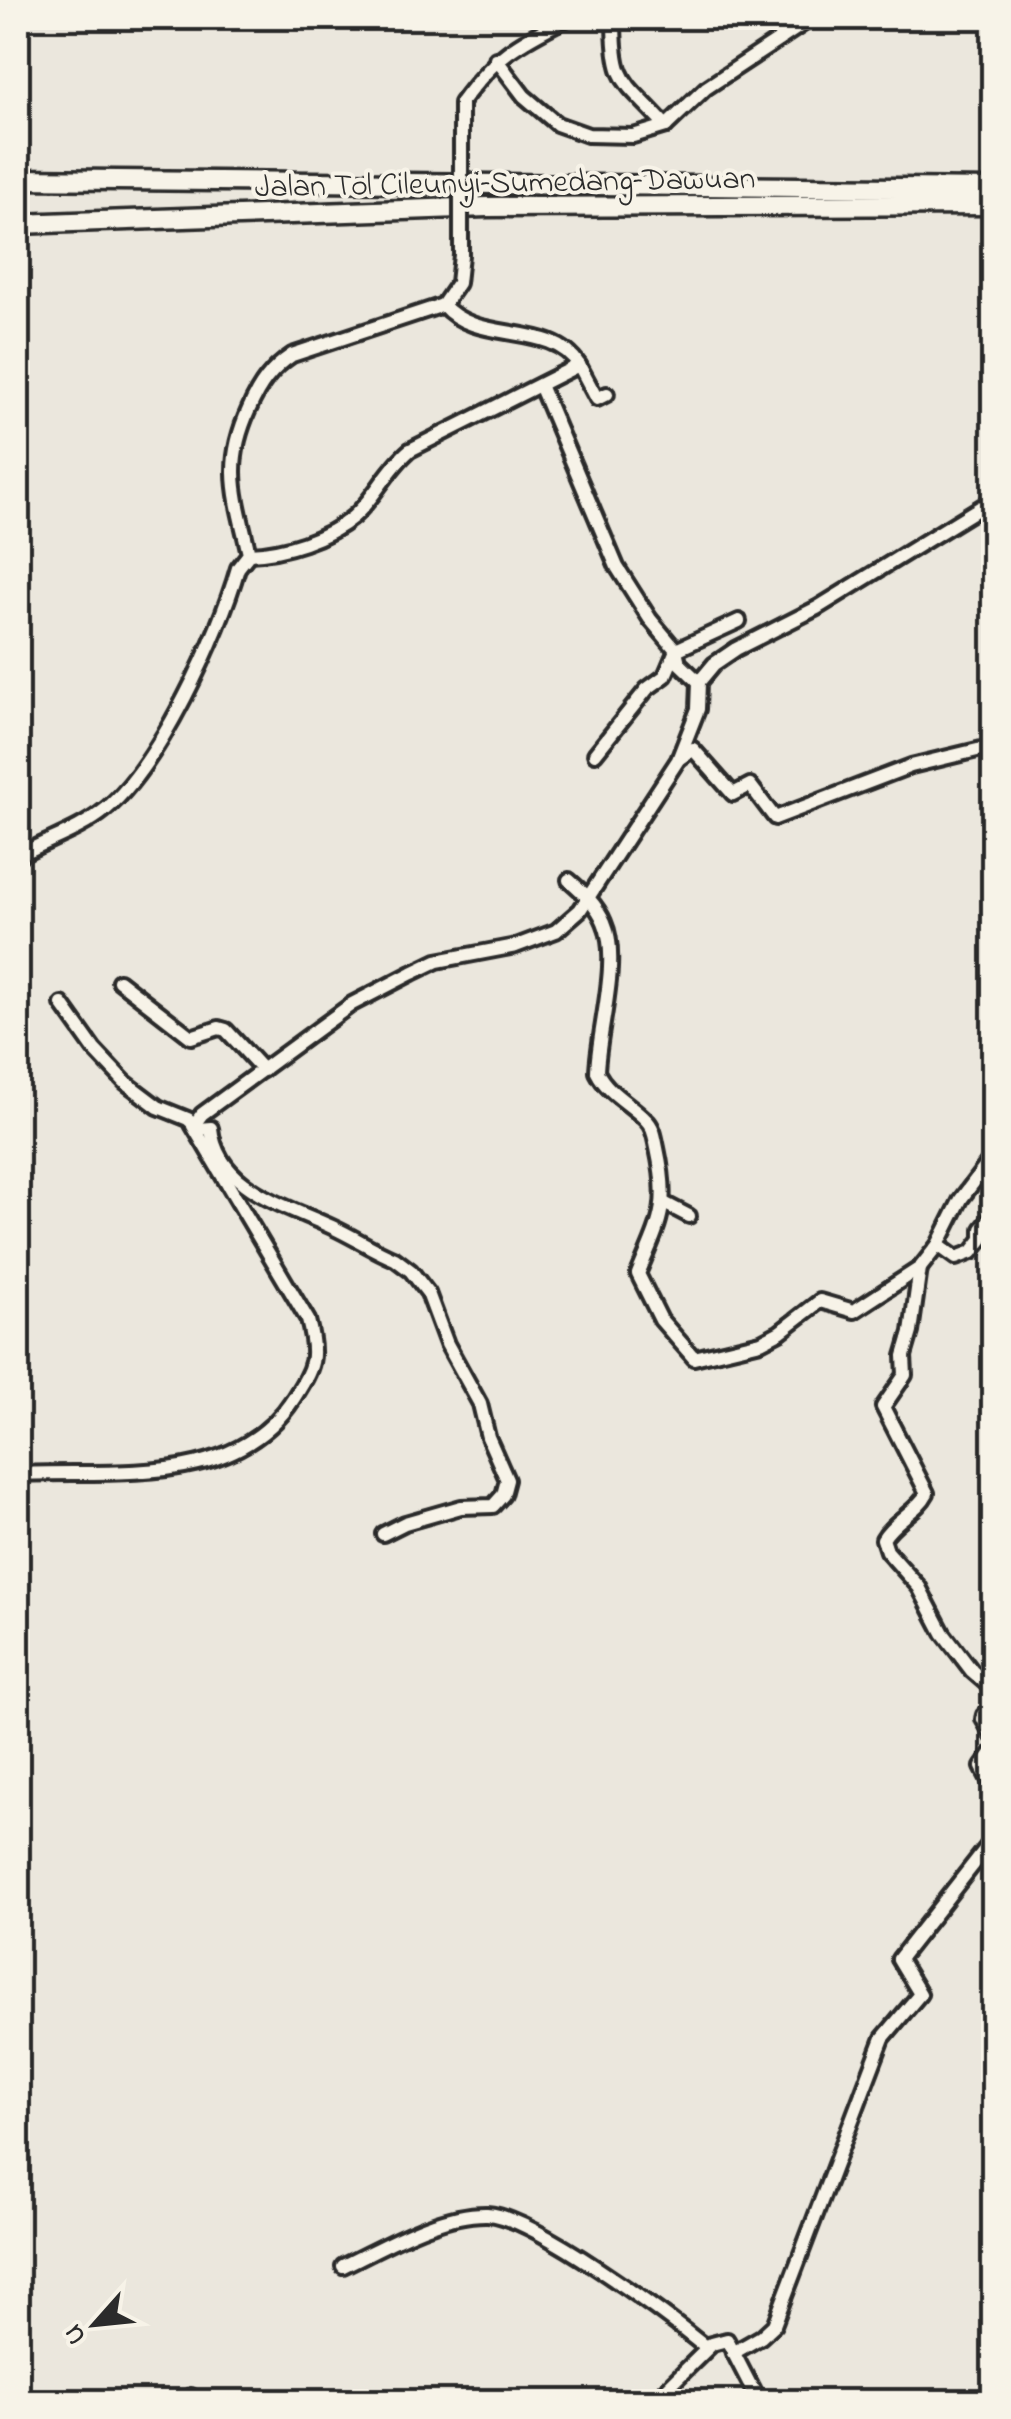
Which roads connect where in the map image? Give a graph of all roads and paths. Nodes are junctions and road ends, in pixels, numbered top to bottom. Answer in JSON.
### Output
{"nodes":[{"id":1,"x":568,"y":18,"type":"edge"},
{"id":2,"x":614,"y":18,"type":"edge"},
{"id":3,"x":770,"y":18,"type":"edge"},
{"id":4,"x":812,"y":18,"type":"edge"},
{"id":5,"x":782,"y":37,"type":"junction"},
{"id":6,"x":496,"y":59,"type":"junction"},
{"id":7,"x":666,"y":126,"type":"junction"},
{"id":8,"x":18,"y":178,"type":"edge"},
{"id":9,"x":994,"y":188,"type":"edge"},
{"id":10,"x":994,"y":205,"type":"edge"},
{"id":11,"x":18,"y":224,"type":"edge"},
{"id":12,"x":443,"y":305,"type":"junction"},
{"id":13,"x":579,"y":365,"type":"junction"},
{"id":14,"x":540,"y":385,"type":"junction"},
{"id":15,"x":608,"y":394,"type":"dead end"},
{"id":16,"x":994,"y":499,"type":"edge"},
{"id":17,"x":249,"y":554,"type":"junction"},
{"id":18,"x":740,"y":621,"type":"dead end"},
{"id":19,"x":676,"y":650,"type":"junction"},
{"id":20,"x":699,"y":682,"type":"junction"},
{"id":21,"x":994,"y":746,"type":"edge"},
{"id":22,"x":595,"y":754,"type":"dead end"},
{"id":23,"x":678,"y":760,"type":"junction"},
{"id":24,"x":18,"y":856,"type":"edge"},
{"id":25,"x":569,"y":880,"type":"dead end"},
{"id":26,"x":588,"y":897,"type":"junction"},
{"id":27,"x":118,"y":981,"type":"dead end"},
{"id":28,"x":62,"y":1004,"type":"dead end"},
{"id":29,"x":263,"y":1070,"type":"junction"},
{"id":30,"x":192,"y":1126,"type":"junction"},
{"id":31,"x":994,"y":1155,"type":"edge"},
{"id":32,"x":664,"y":1203,"type":"junction"},
{"id":33,"x":994,"y":1214,"type":"edge"},
{"id":34,"x":689,"y":1216,"type":"dead end"},
{"id":35,"x":938,"y":1245,"type":"junction"},
{"id":36,"x":920,"y":1268,"type":"junction"},
{"id":37,"x":18,"y":1474,"type":"edge"},
{"id":38,"x":383,"y":1534,"type":"dead end"},
{"id":39,"x":994,"y":1690,"type":"edge"},
{"id":40,"x":994,"y":1707,"type":"edge"},
{"id":41,"x":994,"y":1738,"type":"edge"},
{"id":42,"x":994,"y":1750,"type":"edge"},
{"id":43,"x":994,"y":1790,"type":"edge"},
{"id":44,"x":994,"y":1838,"type":"edge"},
{"id":45,"x":343,"y":2266,"type":"dead end"},
{"id":46,"x":710,"y":2346,"type":"junction"},
{"id":47,"x":733,"y":2354,"type":"junction"},
{"id":48,"x":653,"y":2402,"type":"edge"},
{"id":49,"x":759,"y":2402,"type":"edge"}],
"edges":[{"from":1,"to":6,"type":"street"},
{"from":2,"to":7,"type":"street"},
{"from":3,"to":5,"type":"street"},
{"from":4,"to":5,"type":"street"},
{"from":5,"to":7,"type":"street"},
{"from":6,"to":7,"type":"street"},
{"from":6,"to":12,"type":"street","bridge":true},
{"from":8,"to":9,"type":"highway","name":"Jalan Tol Cileunyi–Sumedang–Dawuan"},
{"from":10,"to":11,"type":"highway","name":"Jalan Tol Cileunyi–Sumedang–Dawuan"},
{"from":12,"to":13,"type":"street"},
{"from":12,"to":17,"type":"street"},
{"from":13,"to":14,"type":"street"},
{"from":13,"to":15,"type":"street"},
{"from":14,"to":17,"type":"street"},
{"from":14,"to":19,"type":"street"},
{"from":16,"to":20,"type":"street"},
{"from":17,"to":24,"type":"street"},
{"from":18,"to":19,"type":"street"},
{"from":19,"to":20,"type":"street"},
{"from":19,"to":22,"type":"street"},
{"from":20,"to":23,"type":"street"},
{"from":21,"to":23,"type":"street"},
{"from":23,"to":26,"type":"street"},
{"from":25,"to":26,"type":"street"},
{"from":26,"to":29,"type":"street"},
{"from":26,"to":32,"type":"street"},
{"from":27,"to":29,"type":"street"},
{"from":28,"to":30,"type":"street"},
{"from":29,"to":30,"type":"street"},
{"from":30,"to":37,"type":"street"},
{"from":30,"to":38,"type":"street"},
{"from":31,"to":35,"type":"street"},
{"from":32,"to":34,"type":"street"},
{"from":32,"to":36,"type":"street"},
{"from":33,"to":35,"type":"street"},
{"from":35,"to":36,"type":"street"},
{"from":36,"to":39,"type":"street"},
{"from":40,"to":41,"type":"street"},
{"from":42,"to":43,"type":"street"},
{"from":44,"to":47,"type":"street"},
{"from":45,"to":46,"type":"street"},
{"from":46,"to":47,"type":"street"},
{"from":46,"to":48,"type":"street"},
{"from":47,"to":49,"type":"street"}]}
